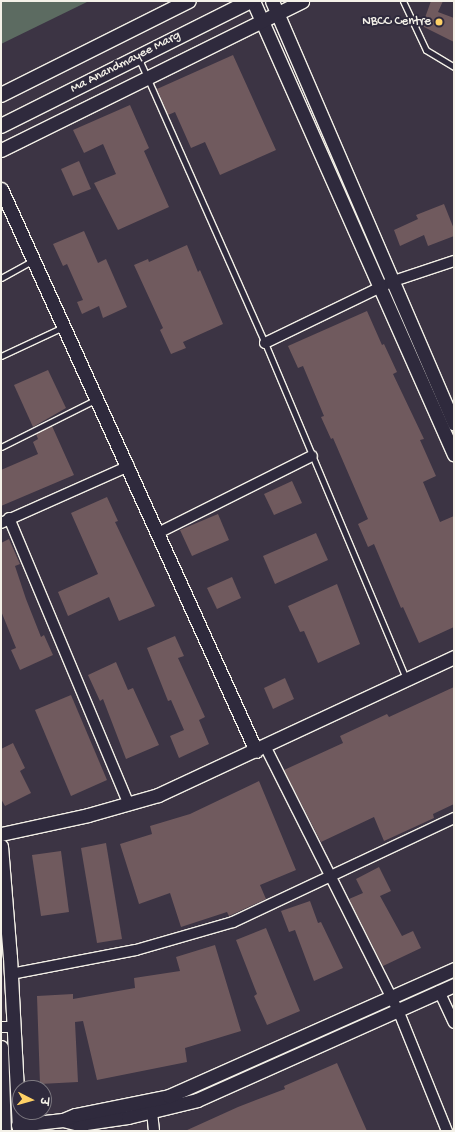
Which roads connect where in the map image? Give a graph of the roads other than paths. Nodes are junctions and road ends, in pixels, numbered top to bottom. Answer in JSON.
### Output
{"nodes":[{"id":1,"x":189,"y":1,"type":"edge"},
{"id":2,"x":252,"y":1,"type":"edge"},
{"id":3,"x":272,"y":1,"type":"edge"},
{"id":4,"x":302,"y":1,"type":"edge"},
{"id":5,"x":403,"y":1,"type":"edge"},
{"id":6,"x":277,"y":14,"type":"junction"},
{"id":7,"x":263,"y":21,"type":"junction"},
{"id":8,"x":137,"y":56,"type":"junction"},
{"id":9,"x":454,"y":67,"type":"edge"},
{"id":10,"x":147,"y":78,"type":"junction"},
{"id":11,"x":1,"y":95,"type":"edge"},
{"id":12,"x":1,"y":126,"type":"edge"},
{"id":13,"x":1,"y":150,"type":"edge"},
{"id":14,"x":1,"y":189,"type":"edge"},
{"id":15,"x":33,"y":260,"type":"junction"},
{"id":16,"x":454,"y":261,"type":"edge"},
{"id":17,"x":1,"y":278,"type":"edge"},
{"id":18,"x":386,"y":285,"type":"junction"},
{"id":19,"x":64,"y":326,"type":"junction"},
{"id":20,"x":265,"y":343,"type":"junction"},
{"id":21,"x":1,"y":356,"type":"edge"},
{"id":22,"x":98,"y":398,"type":"junction"},
{"id":23,"x":454,"y":423,"type":"edge"},
{"id":24,"x":1,"y":447,"type":"edge"},
{"id":25,"x":454,"y":454,"type":"edge"},
{"id":26,"x":312,"y":456,"type":"junction"},
{"id":27,"x":129,"y":466,"type":"junction"},
{"id":28,"x":5,"y":521,"type":"edge"},
{"id":29,"x":158,"y":533,"type":"junction"},
{"id":30,"x":454,"y":657,"type":"edge"},
{"id":31,"x":406,"y":679,"type":"junction"},
{"id":32,"x":261,"y":748,"type":"junction"},
{"id":33,"x":129,"y":805,"type":"junction"},
{"id":34,"x":454,"y":818,"type":"edge"},
{"id":35,"x":1,"y":834,"type":"edge"},
{"id":36,"x":1,"y":846,"type":"edge"},
{"id":37,"x":330,"y":876,"type":"junction"},
{"id":38,"x":5,"y":935,"type":"edge"},
{"id":39,"x":454,"y":969,"type":"edge"},
{"id":40,"x":11,"y":974,"type":"junction"},
{"id":41,"x":454,"y":985,"type":"edge"},
{"id":42,"x":439,"y":991,"type":"junction"},
{"id":43,"x":391,"y":997,"type":"junction"},
{"id":44,"x":398,"y":1010,"type":"junction"},
{"id":45,"x":454,"y":1023,"type":"edge"},
{"id":46,"x":7,"y":1027,"type":"edge"},
{"id":47,"x":1,"y":1047,"type":"edge"},
{"id":48,"x":152,"y":1112,"type":"junction"},
{"id":49,"x":63,"y":1120,"type":"junction"},
{"id":50,"x":3,"y":1127,"type":"edge"},
{"id":51,"x":19,"y":1128,"type":"edge"},
{"id":52,"x":154,"y":1131,"type":"edge"},
{"id":53,"x":447,"y":1131,"type":"edge"}],
"edges":[{"from":1,"to":11,"type":"main road","name":"Ma Anandmayee Marg"},
{"from":2,"to":7,"type":"street"},
{"from":2,"to":8,"type":"main road","name":"Ma Anandmayee Marg"},
{"from":3,"to":6,"type":"street"},
{"from":4,"to":6,"type":"street"},
{"from":5,"to":9,"type":"lane"},
{"from":6,"to":7,"type":"street"},
{"from":6,"to":18,"type":"street"},
{"from":7,"to":10,"type":"street"},
{"from":7,"to":18,"type":"street"},
{"from":8,"to":10,"type":"lane"},
{"from":8,"to":12,"type":"main road","name":"Ma Anandmayee Marg"},
{"from":10,"to":13,"type":"street"},
{"from":10,"to":20,"type":"lane"},
{"from":14,"to":15,"type":"street"},
{"from":15,"to":17,"type":"lane"},
{"from":15,"to":19,"type":"street"},
{"from":16,"to":18,"type":"street"},
{"from":18,"to":20,"type":"street"},
{"from":18,"to":23,"type":"street"},
{"from":18,"to":25,"type":"street"},
{"from":19,"to":21,"type":"lane"},
{"from":19,"to":22,"type":"street"},
{"from":20,"to":26,"type":"lane"},
{"from":22,"to":24,"type":"lane"},
{"from":22,"to":27,"type":"street"},
{"from":26,"to":29,"type":"street"},
{"from":26,"to":31,"type":"lane"},
{"from":27,"to":28,"type":"street"},
{"from":27,"to":29,"type":"street"},
{"from":28,"to":33,"type":"street"},
{"from":29,"to":32,"type":"street"},
{"from":30,"to":31,"type":"street"},
{"from":31,"to":32,"type":"street"},
{"from":32,"to":33,"type":"street"},
{"from":32,"to":37,"type":"street"},
{"from":33,"to":35,"type":"street"},
{"from":34,"to":37,"type":"street"},
{"from":36,"to":38,"type":"street"},
{"from":37,"to":40,"type":"street"},
{"from":37,"to":43,"type":"street"},
{"from":38,"to":40,"type":"street"},
{"from":39,"to":43,"type":"street"},
{"from":40,"to":46,"type":"street"},
{"from":41,"to":42,"type":"street"},
{"from":42,"to":44,"type":"street"},
{"from":42,"to":45,"type":"street"},
{"from":43,"to":44,"type":"street"},
{"from":43,"to":49,"type":"street"},
{"from":44,"to":48,"type":"street"},
{"from":44,"to":53,"type":"street"},
{"from":46,"to":51,"type":"street"},
{"from":47,"to":50,"type":"street"},
{"from":48,"to":49,"type":"street"},
{"from":48,"to":52,"type":"street"},
{"from":49,"to":51,"type":"street"},
{"from":50,"to":51,"type":"street"}]}
